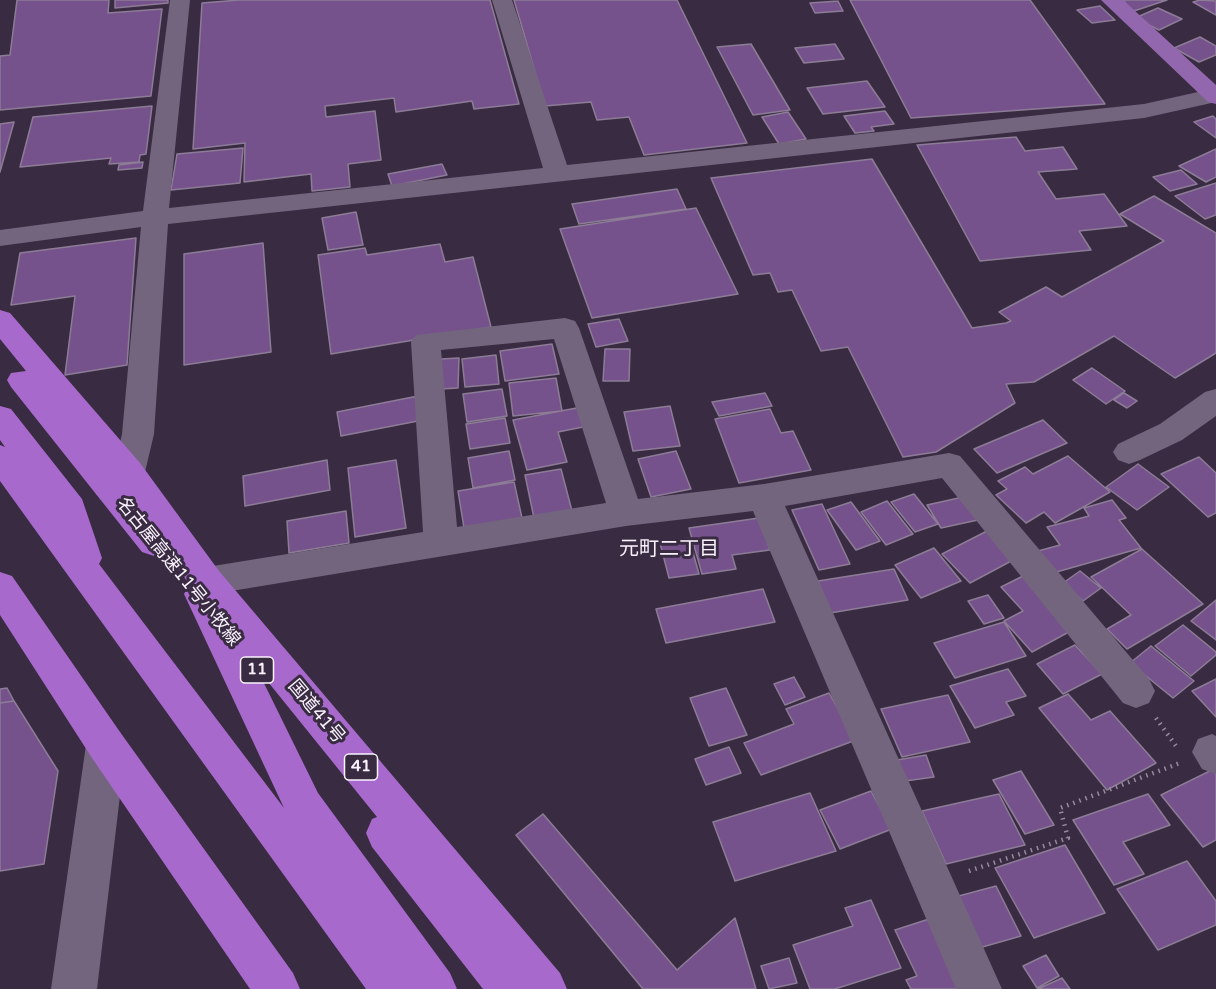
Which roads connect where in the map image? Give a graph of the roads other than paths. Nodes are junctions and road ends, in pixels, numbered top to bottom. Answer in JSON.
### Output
{"nodes":[{"id":1,"x":180,"y":0,"type":"edge"},
{"id":2,"x":502,"y":0,"type":"edge"},
{"id":3,"x":1111,"y":0,"type":"edge"},
{"id":4,"x":1215,"y":96,"type":"edge"},
{"id":5,"x":557,"y":173,"type":"junction"},
{"id":6,"x":155,"y":217,"type":"junction"},
{"id":7,"x":0,"y":238,"type":"edge"},
{"id":8,"x":0,"y":320,"type":"edge"},
{"id":9,"x":0,"y":353,"type":"edge"},
{"id":10,"x":1216,"y":400,"type":"edge"},
{"id":11,"x":0,"y":417,"type":"edge"},
{"id":12,"x":1129,"y":452,"type":"dead end"},
{"id":13,"x":0,"y":457,"type":"edge"},
{"id":14,"x":129,"y":472,"type":"junction"},
{"id":15,"x":764,"y":497,"type":"junction"},
{"id":16,"x":626,"y":513,"type":"junction"},
{"id":17,"x":441,"y":541,"type":"junction"},
{"id":18,"x":178,"y":543,"type":"junction"},
{"id":19,"x":90,"y":577,"type":"junction"},
{"id":20,"x":207,"y":580,"type":"junction"},
{"id":21,"x":3,"y":598,"type":"edge"},
{"id":22,"x":1136,"y":691,"type":"road end"},
{"id":23,"x":106,"y":745,"type":"junction"},
{"id":24,"x":419,"y":986,"type":"edge"},
{"id":25,"x":74,"y":989,"type":"edge"},
{"id":26,"x":277,"y":989,"type":"edge"},
{"id":27,"x":511,"y":989,"type":"edge"},
{"id":28,"x":544,"y":989,"type":"edge"},
{"id":29,"x":980,"y":989,"type":"edge"}],
"edges":[{"from":1,"to":6,"type":"street"},
{"from":2,"to":5,"type":"street"},
{"from":3,"to":4,"type":"main road"},
{"from":4,"to":5,"type":"street"},
{"from":5,"to":6,"type":"street"},
{"from":6,"to":7,"type":"street"},
{"from":6,"to":14,"type":"street"},
{"from":8,"to":14,"type":"highway","name":"国道41号","number":"41"},
{"from":9,"to":27,"type":"highway","name":"名古屋高速11号小牧線","number":"11"},
{"from":10,"to":12,"type":"street"},
{"from":11,"to":19,"type":"highway"},
{"from":13,"to":19,"type":"highway"},
{"from":14,"to":18,"type":"highway","name":"国道41号","number":"41"},
{"from":15,"to":16,"type":"street"},
{"from":15,"to":22,"type":"street"},
{"from":15,"to":29,"type":"street"},
{"from":16,"to":17,"type":"street"},
{"from":16,"to":17,"type":"street"},
{"from":17,"to":20,"type":"street"},
{"from":18,"to":20,"type":"highway","name":"国道41号","number":"41"},
{"from":18,"to":24,"type":"highway"},
{"from":19,"to":24,"type":"highway"},
{"from":20,"to":28,"type":"highway","name":"国道41号","number":"41"},
{"from":21,"to":23,"type":"highway"},
{"from":23,"to":25,"type":"street"},
{"from":23,"to":26,"type":"highway"}]}
